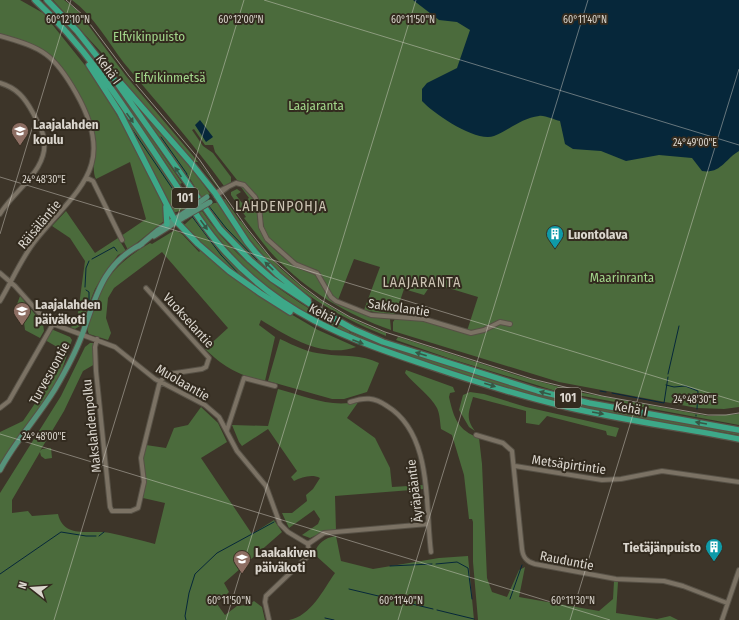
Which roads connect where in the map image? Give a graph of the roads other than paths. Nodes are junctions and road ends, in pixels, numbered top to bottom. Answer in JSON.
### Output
{"nodes":[{"id":1,"x":35,"y":0,"type":"edge"},
{"id":2,"x":48,"y":0,"type":"edge"},
{"id":3,"x":0,"y":36,"type":"edge"},
{"id":4,"x":83,"y":52,"type":"junction"},
{"id":5,"x":107,"y":69,"type":"junction"},
{"id":6,"x":0,"y":83,"type":"edge"},
{"id":7,"x":87,"y":178,"type":"junction"},
{"id":8,"x":215,"y":195,"type":"junction"},
{"id":9,"x":165,"y":201,"type":"junction"},
{"id":10,"x":0,"y":214,"type":"edge"},
{"id":11,"x":176,"y":221,"type":"junction"},
{"id":12,"x":167,"y":224,"type":"junction"},
{"id":13,"x":150,"y":238,"type":"junction"},
{"id":14,"x":122,"y":240,"type":"dead end"},
{"id":15,"x":0,"y":273,"type":"edge"},
{"id":16,"x":11,"y":281,"type":"junction"},
{"id":17,"x":146,"y":288,"type":"dead end"},
{"id":18,"x":0,"y":301,"type":"edge"},
{"id":19,"x":319,"y":310,"type":"junction"},
{"id":20,"x":312,"y":320,"type":"junction"},
{"id":21,"x":53,"y":324,"type":"junction"},
{"id":22,"x":510,"y":324,"type":"dead end"},
{"id":23,"x":82,"y":334,"type":"junction"},
{"id":24,"x":97,"y":339,"type":"junction"},
{"id":25,"x":160,"y":382,"type":"junction"},
{"id":26,"x":275,"y":386,"type":"dead end"},
{"id":27,"x":350,"y":402,"type":"dead end"},
{"id":28,"x":0,"y":408,"type":"edge"},
{"id":29,"x":227,"y":430,"type":"junction"},
{"id":30,"x":739,"y":430,"type":"edge"},
{"id":31,"x":476,"y":435,"type":"dead end"},
{"id":32,"x":739,"y":439,"type":"edge"},
{"id":33,"x":515,"y":466,"type":"junction"},
{"id":34,"x":0,"y":470,"type":"edge"},
{"id":35,"x":739,"y":482,"type":"edge"},
{"id":36,"x":428,"y":524,"type":"junction"},
{"id":37,"x":308,"y":544,"type":"junction"},
{"id":38,"x":431,"y":552,"type":"dead end"},
{"id":39,"x":739,"y":570,"type":"edge"},
{"id":40,"x":727,"y":602,"type":"junction"},
{"id":41,"x":270,"y":620,"type":"edge"},
{"id":42,"x":722,"y":620,"type":"edge"}],
"edges":[{"from":1,"to":4,"type":"highway","name":"Kehä I","number":"101"},
{"from":2,"to":5,"type":"highway","name":"Kehä I","number":"101"},
{"from":3,"to":7,"type":"street","name":"Räisäläntie"},
{"from":4,"to":9,"type":"highway"},
{"from":4,"to":20,"type":"highway","name":"Kehä I","number":"101","one_way":true},
{"from":5,"to":8,"type":"highway"},
{"from":19,"to":5,"type":"highway","name":"Kehä I","number":"101","one_way":true},
{"from":6,"to":10,"type":"street"},
{"from":7,"to":14,"type":"street"},
{"from":7,"to":16,"type":"street","name":"Räisäläntie"},
{"from":8,"to":11,"type":"main road","name":"Turvesuontie","bridge":true},
{"from":19,"to":8,"type":"highway","one_way":true},
{"from":8,"to":22,"type":"street","name":"Sakkolantie"},
{"from":9,"to":11,"type":"highway"},
{"from":9,"to":12,"type":"highway"},
{"from":11,"to":12,"type":"main road","name":"Turvesuontie"},
{"from":11,"to":13,"type":"main road","name":"Turvesuontie"},
{"from":11,"to":20,"type":"highway"},
{"from":12,"to":13,"type":"main road","name":"Turvesuontie"},
{"from":13,"to":23,"type":"main road","name":"Turvesuontie"},
{"from":15,"to":16,"type":"street"},
{"from":16,"to":18,"type":"street","name":"Räisäläntie"},
{"from":16,"to":21,"type":"street"},
{"from":17,"to":25,"type":"street","name":"Vuokselantie"},
{"from":30,"to":19,"type":"highway","name":"Kehä I","number":"101","one_way":true},
{"from":20,"to":32,"type":"highway","name":"Kehä I","number":"101","one_way":true},
{"from":21,"to":23,"type":"street","name":"Muolaantie"},
{"from":21,"to":28,"type":"street"},
{"from":23,"to":24,"type":"street","name":"Muolaantie"},
{"from":23,"to":34,"type":"main road","name":"Turvesuontie"},
{"from":24,"to":25,"type":"street","name":"Muolaantie"},
{"from":24,"to":25,"type":"street","name":"Makslahdenpolku"},
{"from":25,"to":29,"type":"street","name":"Muolaantie"},
{"from":26,"to":29,"type":"street"},
{"from":27,"to":36,"type":"street","name":"Äyräpääntie"},
{"from":29,"to":37,"type":"street","name":"Muolaantie"},
{"from":31,"to":33,"type":"street","name":"Rauduntie"},
{"from":33,"to":35,"type":"street","name":"Metsäpirtintie"},
{"from":33,"to":40,"type":"street","name":"Rauduntie"},
{"from":36,"to":37,"type":"street"},
{"from":36,"to":38,"type":"street","name":"Äyräpääntie"},
{"from":37,"to":41,"type":"street"},
{"from":39,"to":40,"type":"street"},
{"from":40,"to":42,"type":"street"}]}
